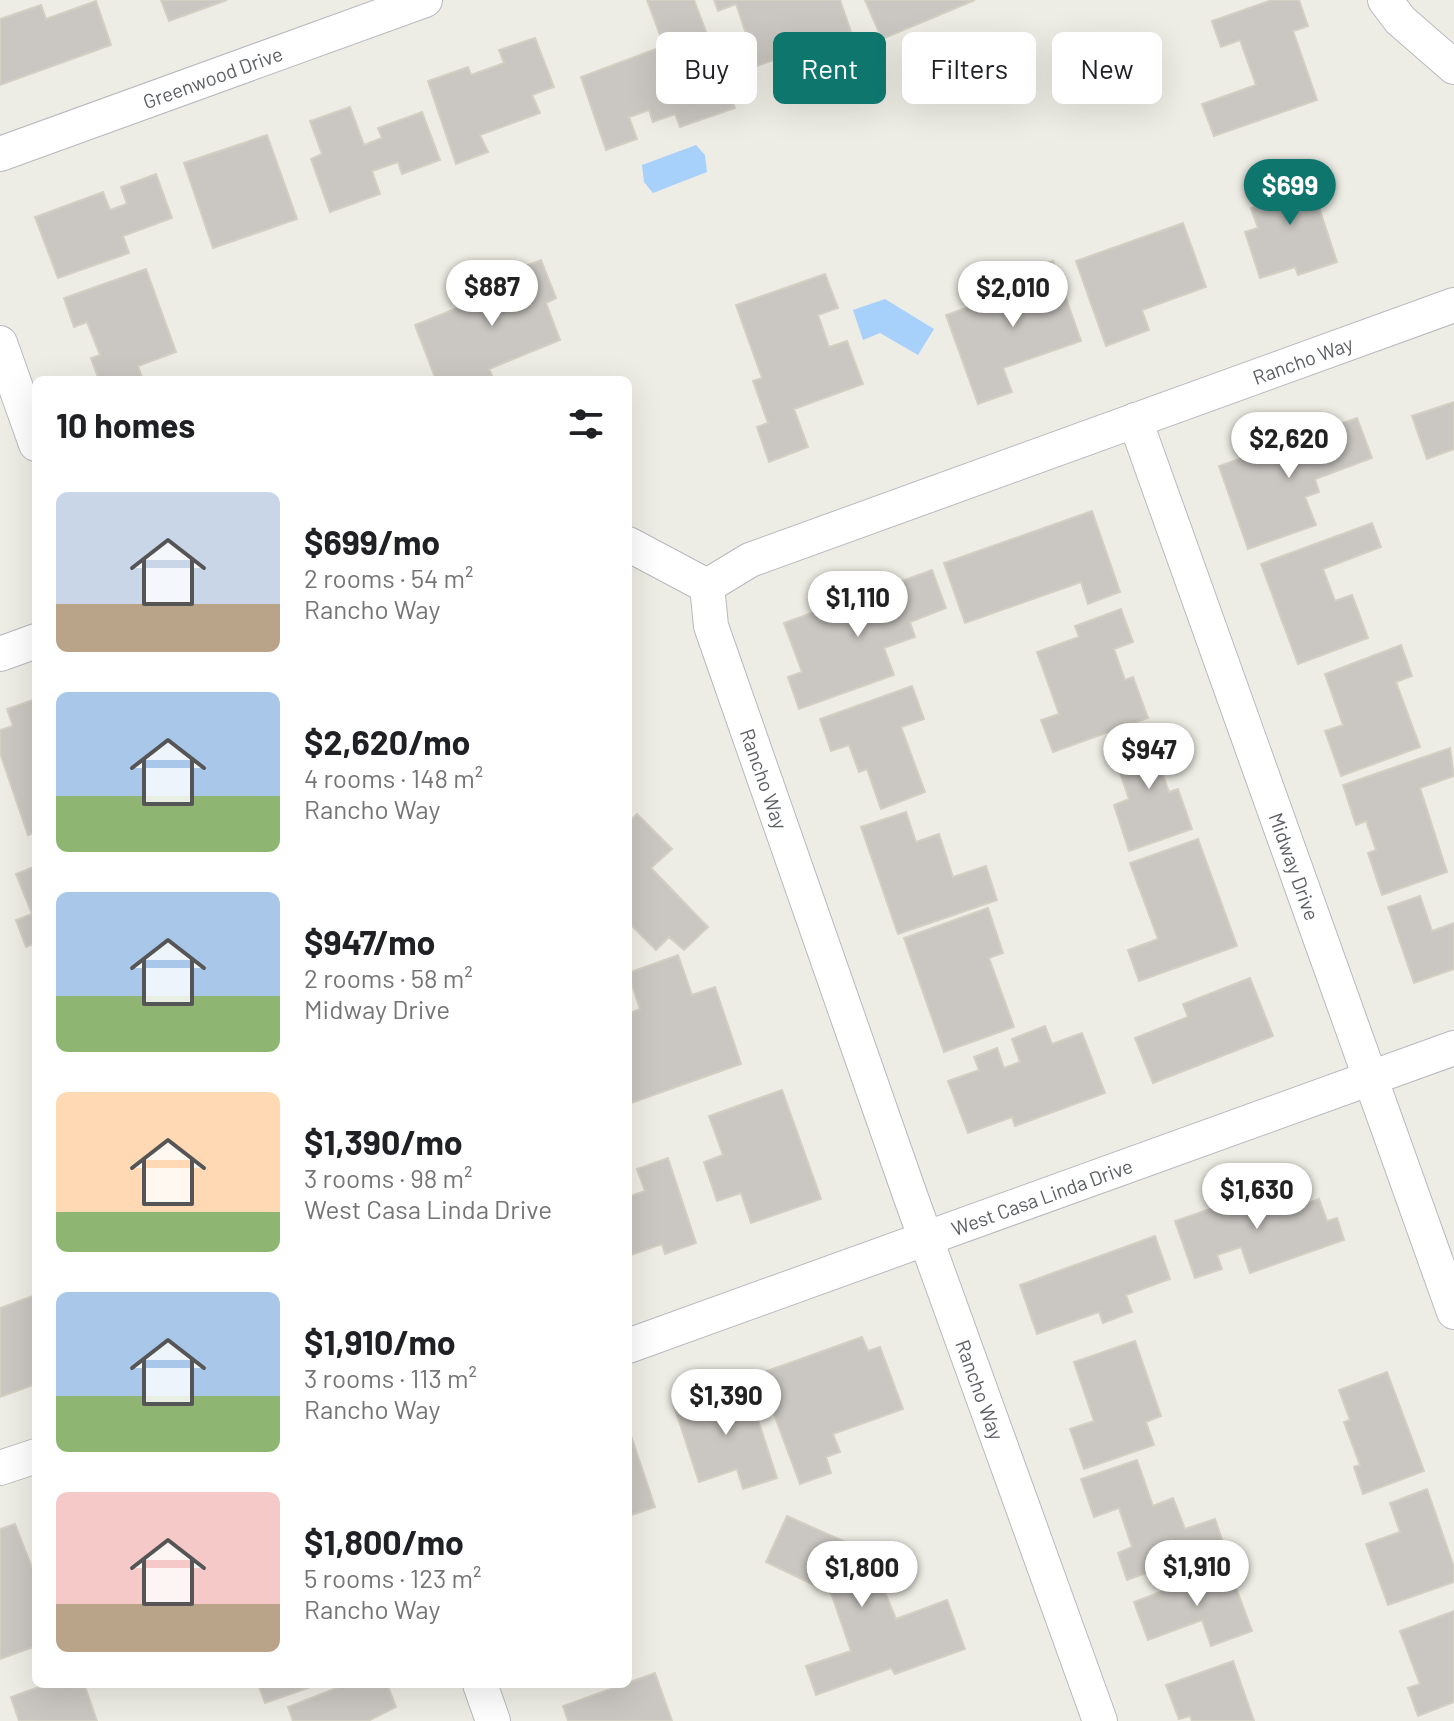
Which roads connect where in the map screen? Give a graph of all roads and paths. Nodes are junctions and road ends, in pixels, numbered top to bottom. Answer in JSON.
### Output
{"nodes":[{"id":1,"x":1385,"y":0,"type":"edge"},
{"id":2,"x":406,"y":3,"type":"edge"},
{"id":3,"x":1454,"y":67,"type":"edge"},
{"id":4,"x":0,"y":154,"type":"edge"},
{"id":5,"x":1454,"y":305,"type":"edge"},
{"id":6,"x":0,"y":343,"type":"edge"},
{"id":7,"x":1135,"y":420,"type":"junction"},
{"id":8,"x":32,"y":433,"type":"edge"},
{"id":9,"x":632,"y":546,"type":"edge"},
{"id":10,"x":707,"y":586,"type":"junction"},
{"id":11,"x":32,"y":642,"type":"edge"},
{"id":12,"x":0,"y":654,"type":"edge"},
{"id":13,"x":1454,"y":1048,"type":"edge"},
{"id":14,"x":1371,"y":1077,"type":"junction"},
{"id":15,"x":927,"y":1236,"type":"junction"},
{"id":16,"x":1454,"y":1312,"type":"edge"},
{"id":17,"x":632,"y":1345,"type":"edge"},
{"id":18,"x":32,"y":1457,"type":"edge"},
{"id":19,"x":0,"y":1468,"type":"edge"},
{"id":20,"x":481,"y":1688,"type":"edge"},
{"id":21,"x":493,"y":1721,"type":"edge"},
{"id":22,"x":1100,"y":1721,"type":"edge"}],
"edges":[{"from":1,"to":3,"type":"street"},
{"from":2,"to":4,"type":"street","name":"Greenwood Drive"},
{"from":5,"to":7,"type":"street","name":"Rancho Way"},
{"from":6,"to":8,"type":"street"},
{"from":7,"to":10,"type":"street","name":"Rancho Way"},
{"from":7,"to":14,"type":"street","name":"Midway Drive"},
{"from":9,"to":10,"type":"street"},
{"from":10,"to":15,"type":"street","name":"Rancho Way"},
{"from":11,"to":12,"type":"street"},
{"from":13,"to":14,"type":"street","name":"West Casa Linda Drive"},
{"from":14,"to":15,"type":"street","name":"West Casa Linda Drive"},
{"from":14,"to":16,"type":"street","name":"Midway Drive"},
{"from":15,"to":17,"type":"street","name":"West Casa Linda Drive"},
{"from":15,"to":22,"type":"street","name":"Rancho Way"},
{"from":18,"to":19,"type":"street"},
{"from":20,"to":21,"type":"street"}]}
